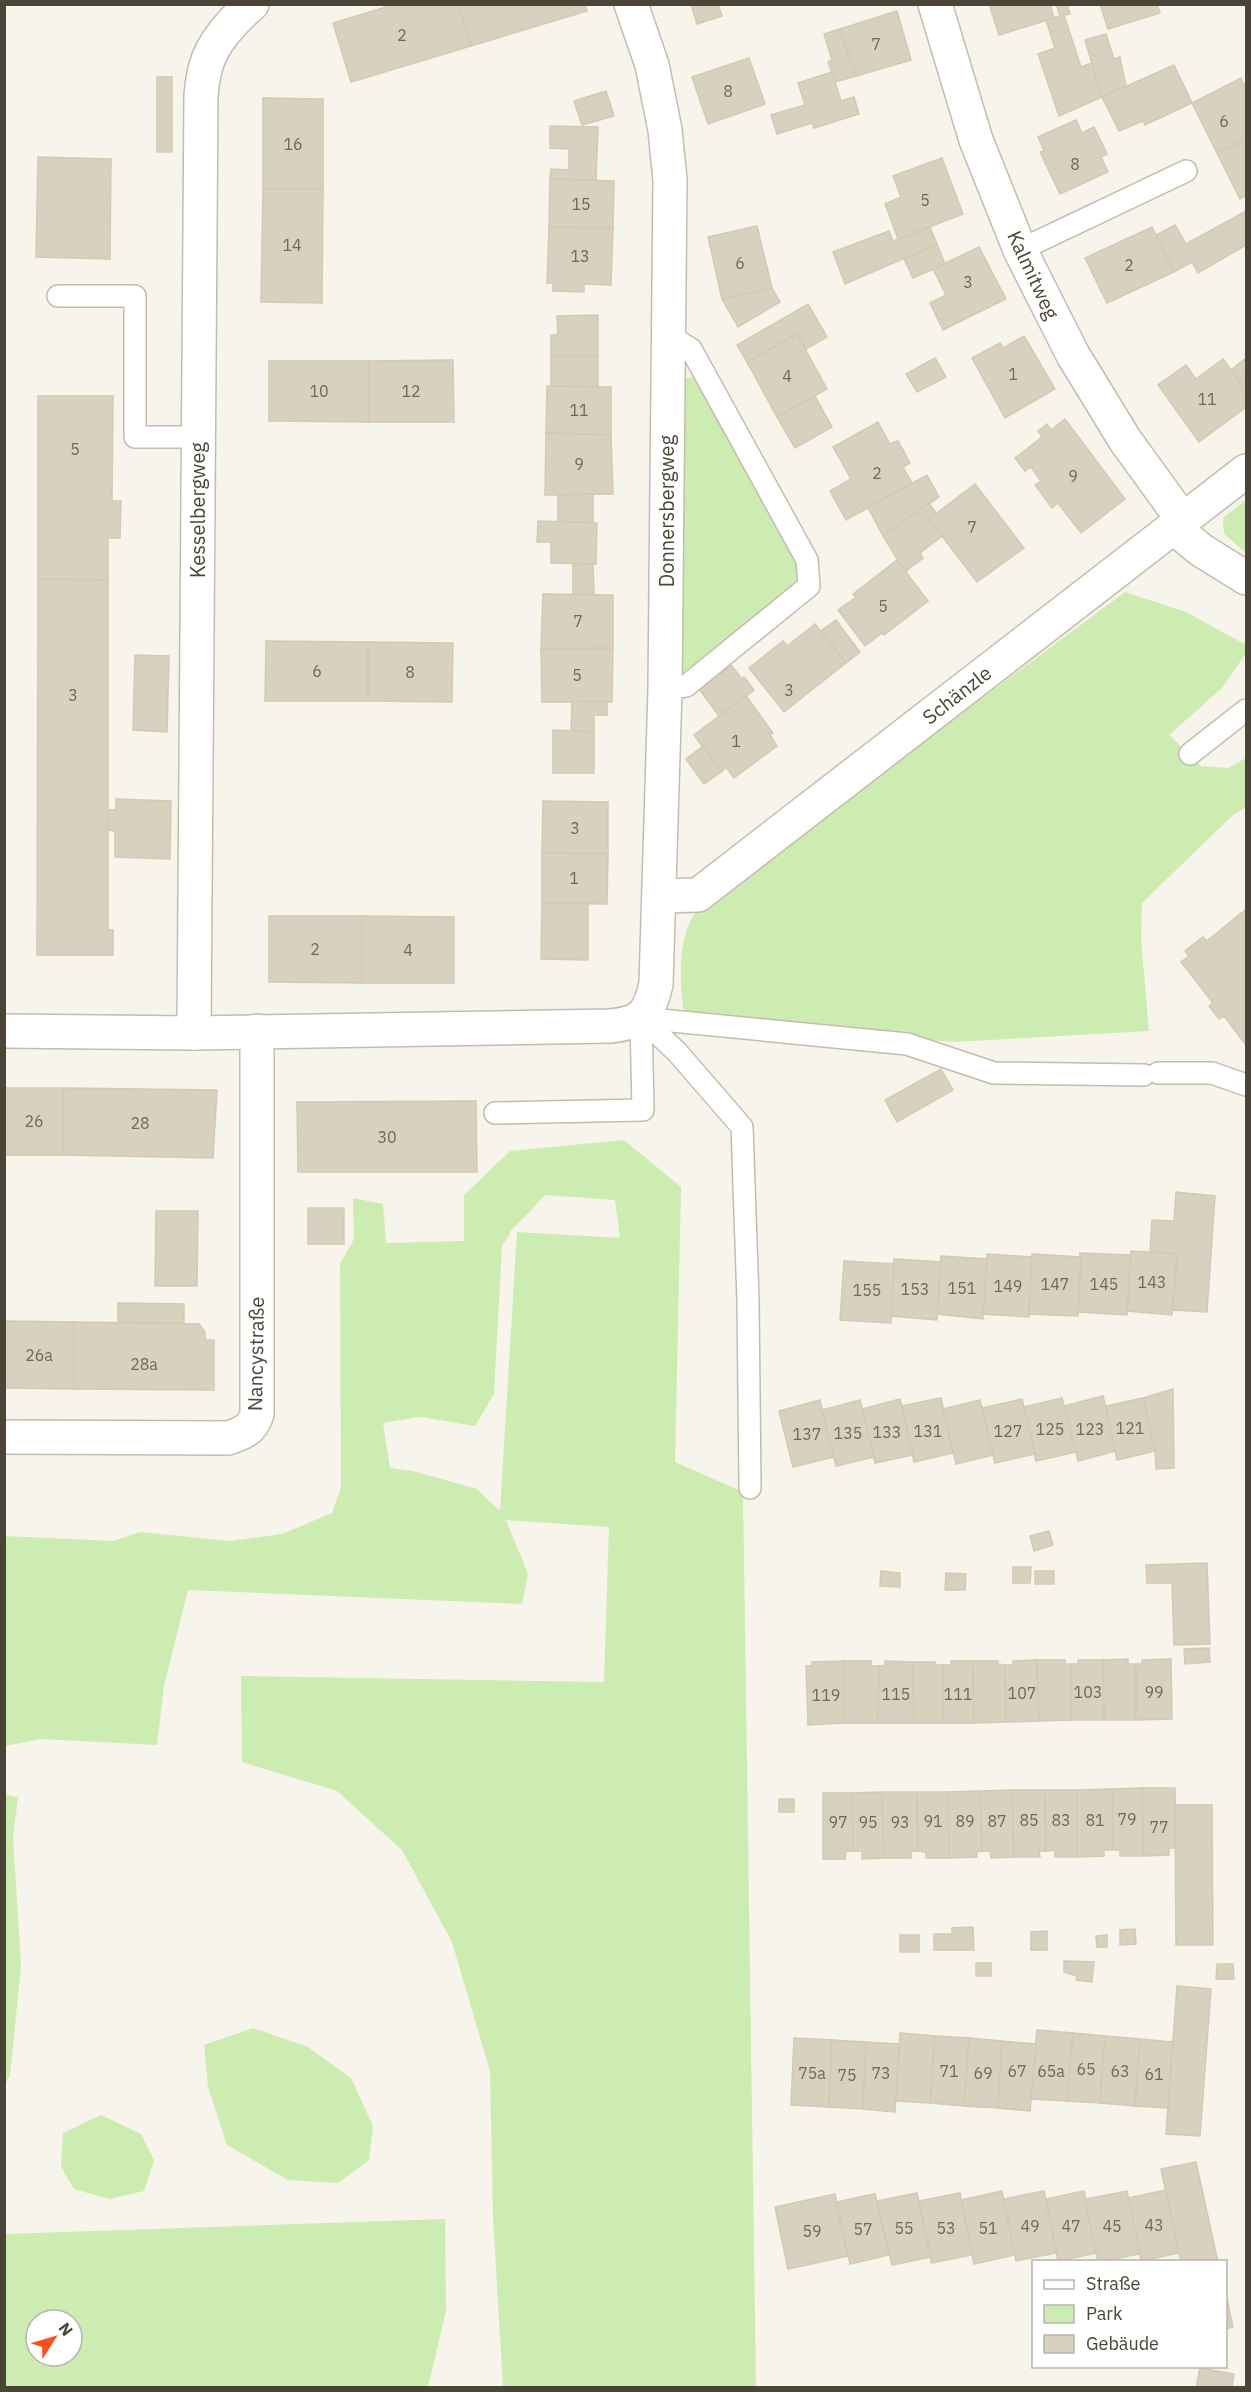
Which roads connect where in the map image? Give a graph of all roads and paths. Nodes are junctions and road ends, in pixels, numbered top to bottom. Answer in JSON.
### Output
{"nodes":[{"id":1,"x":252,"y":4,"type":"edge"},
{"id":2,"x":631,"y":4,"type":"edge"},
{"id":3,"x":935,"y":4,"type":"edge"},
{"id":4,"x":1186,"y":171,"type":"dead end"},
{"id":5,"x":1020,"y":250,"type":"junction"},
{"id":6,"x":58,"y":296,"type":"dead end"},
{"id":7,"x":668,"y":335,"type":"junction"},
{"id":8,"x":198,"y":436,"type":"junction"},
{"id":9,"x":1246,"y":471,"type":"edge"},
{"id":10,"x":1178,"y":524,"type":"junction"},
{"id":11,"x":1246,"y":578,"type":"edge"},
{"id":12,"x":665,"y":689,"type":"junction"},
{"id":13,"x":1246,"y":710,"type":"edge"},
{"id":14,"x":1190,"y":754,"type":"dead end"},
{"id":15,"x":660,"y":896,"type":"junction"},
{"id":16,"x":641,"y":1018,"type":"junction"},
{"id":17,"x":4,"y":1031,"type":"edge"},
{"id":18,"x":257,"y":1031,"type":"junction"},
{"id":19,"x":194,"y":1033,"type":"junction"},
{"id":20,"x":1246,"y":1085,"type":"edge"},
{"id":21,"x":495,"y":1113,"type":"dead end"},
{"id":22,"x":4,"y":1437,"type":"edge"},
{"id":23,"x":750,"y":1488,"type":"dead end"}],
"edges":[{"from":1,"to":8,"type":"street","name":"Kesselbergweg"},
{"from":2,"to":7,"type":"street","name":"Donnersbergweg"},
{"from":3,"to":5,"type":"street","name":"Kalmitweg"},
{"from":4,"to":5,"type":"lane"},
{"from":5,"to":10,"type":"street","name":"Kalmitweg"},
{"from":6,"to":8,"type":"lane"},
{"from":7,"to":12,"type":"street","name":"Donnersbergweg"},
{"from":7,"to":12,"type":"lane"},
{"from":8,"to":19,"type":"street","name":"Kesselbergweg"},
{"from":9,"to":10,"type":"street","name":"Schänzle"},
{"from":10,"to":11,"type":"street","name":"Kalmitweg"},
{"from":10,"to":15,"type":"street","name":"Schänzle"},
{"from":12,"to":15,"type":"street","name":"Donnersbergweg"},
{"from":13,"to":14,"type":"lane"},
{"from":15,"to":16,"type":"street","name":"Donnersbergweg"},
{"from":16,"to":18,"type":"street"},
{"from":16,"to":20,"type":"lane"},
{"from":16,"to":21,"type":"lane"},
{"from":16,"to":23,"type":"lane"},
{"from":17,"to":19,"type":"street"},
{"from":18,"to":19,"type":"street"},
{"from":18,"to":22,"type":"street","name":"Nancystraße"}]}
